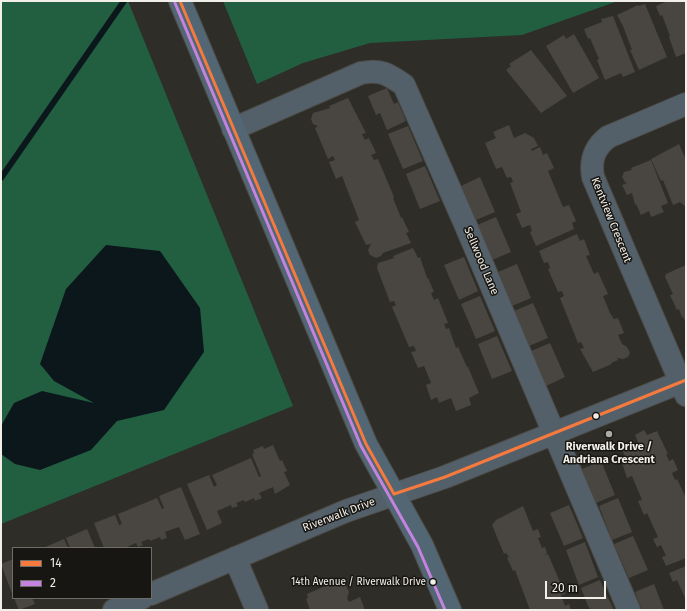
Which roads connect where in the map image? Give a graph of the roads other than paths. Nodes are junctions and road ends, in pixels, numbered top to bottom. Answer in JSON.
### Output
{"nodes":[{"id":1,"x":180,"y":1,"type":"edge"},
{"id":2,"x":686,"y":104,"type":"edge"},
{"id":3,"x":233,"y":129,"type":"junction"},
{"id":4,"x":684,"y":386,"type":"edge"},
{"id":5,"x":554,"y":433,"type":"junction"},
{"id":6,"x":394,"y":494,"type":"junction"},
{"id":7,"x":235,"y":558,"type":"junction"},
{"id":8,"x":152,"y":594,"type":"edge"},
{"id":9,"x":257,"y":610,"type":"edge"},
{"id":10,"x":450,"y":610,"type":"edge"},
{"id":11,"x":629,"y":610,"type":"edge"}],
"edges":[{"from":1,"to":3,"type":"main road"},
{"from":2,"to":4,"type":"street","name":"Kentview Crescent"},
{"from":3,"to":5,"type":"street","name":"Sellwood Lane"},
{"from":3,"to":6,"type":"main road"},
{"from":4,"to":5,"type":"street","name":"Riverwalk Drive"},
{"from":5,"to":6,"type":"street","name":"Riverwalk Drive"},
{"from":5,"to":11,"type":"street","name":"Sellwood Lane"},
{"from":6,"to":7,"type":"street","name":"Riverwalk Drive"},
{"from":6,"to":10,"type":"main road"},
{"from":7,"to":8,"type":"street","name":"Riverwalk Drive"},
{"from":7,"to":9,"type":"street"}]}
